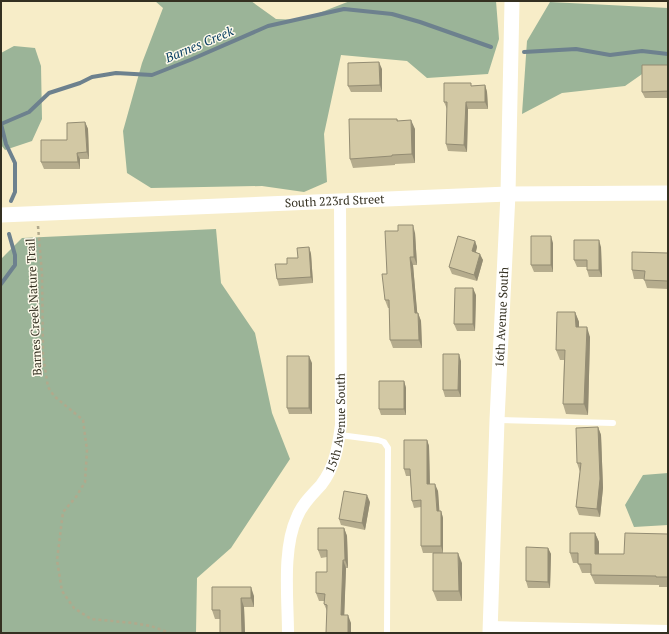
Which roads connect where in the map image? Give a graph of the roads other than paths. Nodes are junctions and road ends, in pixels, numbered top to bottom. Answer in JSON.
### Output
{"nodes":[{"id":1,"x":512,"y":1,"type":"edge"},
{"id":2,"x":668,"y":193,"type":"edge"},
{"id":3,"x":508,"y":194,"type":"junction"},
{"id":4,"x":340,"y":200,"type":"junction"},
{"id":5,"x":1,"y":215,"type":"edge"},
{"id":6,"x":497,"y":420,"type":"junction"},
{"id":7,"x":613,"y":423,"type":"dead end"},
{"id":8,"x":340,"y":435,"type":"junction"},
{"id":9,"x":490,"y":630,"type":"edge"},
{"id":10,"x":668,"y":631,"type":"edge"},
{"id":11,"x":288,"y":633,"type":"edge"},
{"id":12,"x":387,"y":633,"type":"edge"}],
"edges":[{"from":1,"to":3,"type":"street","name":"16th Avenue South"},
{"from":2,"to":3,"type":"street","name":"South 223rd Street"},
{"from":3,"to":4,"type":"street","name":"South 223rd Street"},
{"from":3,"to":6,"type":"street","name":"16th Avenue South"},
{"from":4,"to":5,"type":"street","name":"South 223rd Street"},
{"from":4,"to":8,"type":"street","name":"15th Avenue South"},
{"from":6,"to":7,"type":"lane"},
{"from":6,"to":9,"type":"street","name":"16th Avenue South"},
{"from":8,"to":11,"type":"street","name":"15th Avenue South"},
{"from":8,"to":12,"type":"lane"},
{"from":9,"to":10,"type":"street"}]}
